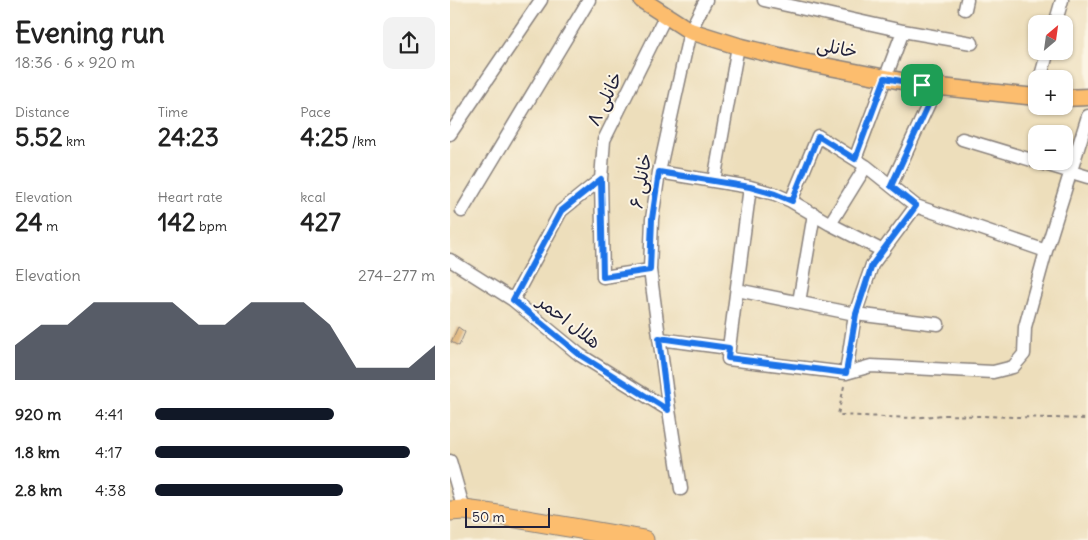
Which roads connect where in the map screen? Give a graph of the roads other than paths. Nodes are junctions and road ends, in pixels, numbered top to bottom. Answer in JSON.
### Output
{"nodes":[{"id":1,"x":541,"y":0,"type":"edge"},
{"id":2,"x":589,"y":0,"type":"edge"},
{"id":3,"x":642,"y":0,"type":"edge"},
{"id":4,"x":706,"y":0,"type":"edge"},
{"id":5,"x":764,"y":0,"type":"edge"},
{"id":6,"x":1062,"y":0,"type":"edge"},
{"id":7,"x":666,"y":15,"type":"junction"},
{"id":8,"x":1058,"y":15,"type":"edge"},
{"id":9,"x":903,"y":30,"type":"junction"},
{"id":10,"x":690,"y":31,"type":"junction"},
{"id":11,"x":972,"y":43,"type":"dead end"},
{"id":12,"x":738,"y":46,"type":"junction"},
{"id":13,"x":885,"y":78,"type":"junction"},
{"id":14,"x":937,"y":86,"type":"junction"},
{"id":15,"x":1028,"y":95,"type":"edge"},
{"id":16,"x":1088,"y":97,"type":"edge"},
{"id":17,"x":1073,"y":98,"type":"edge"},
{"id":18,"x":1088,"y":116,"type":"edge"},
{"id":19,"x":450,"y":134,"type":"edge"},
{"id":20,"x":962,"y":139,"type":"dead end"},
{"id":21,"x":855,"y":159,"type":"junction"},
{"id":22,"x":866,"y":166,"type":"junction"},
{"id":23,"x":659,"y":172,"type":"junction"},
{"id":24,"x":1071,"y":172,"type":"junction"},
{"id":25,"x":1088,"y":177,"type":"edge"},
{"id":26,"x":601,"y":179,"type":"junction"},
{"id":27,"x":714,"y":181,"type":"junction"},
{"id":28,"x":891,"y":186,"type":"junction"},
{"id":29,"x":750,"y":187,"type":"junction"},
{"id":30,"x":792,"y":201,"type":"junction"},
{"id":31,"x":916,"y":206,"type":"junction"},
{"id":32,"x":462,"y":211,"type":"dead end"},
{"id":33,"x":814,"y":214,"type":"junction"},
{"id":34,"x":830,"y":224,"type":"junction"},
{"id":35,"x":883,"y":251,"type":"junction"},
{"id":36,"x":1046,"y":251,"type":"junction"},
{"id":37,"x":450,"y":260,"type":"edge"},
{"id":38,"x":650,"y":270,"type":"junction"},
{"id":39,"x":737,"y":290,"type":"junction"},
{"id":40,"x":513,"y":300,"type":"junction"},
{"id":41,"x":799,"y":302,"type":"junction"},
{"id":42,"x":856,"y":314,"type":"junction"},
{"id":43,"x":938,"y":324,"type":"dead end"},
{"id":44,"x":659,"y":338,"type":"junction"},
{"id":45,"x":729,"y":348,"type":"junction"},
{"id":46,"x":846,"y":373,"type":"junction"},
{"id":47,"x":668,"y":410,"type":"junction"},
{"id":48,"x":450,"y":462,"type":"edge"},
{"id":49,"x":681,"y":489,"type":"dead end"},
{"id":50,"x":455,"y":508,"type":"edge"},
{"id":51,"x":644,"y":540,"type":"edge"}],
"edges":[{"from":1,"to":19,"type":"street"},
{"from":2,"to":32,"type":"street"},
{"from":3,"to":7,"type":"main road","name":"خانلی"},
{"from":4,"to":10,"type":"street","name":"خانلی ۶"},
{"from":5,"to":9,"type":"street"},
{"from":6,"to":8,"type":"street"},
{"from":7,"to":10,"type":"main road","name":"خانلی"},
{"from":7,"to":26,"type":"street","name":"خانلی ۸"},
{"from":9,"to":11,"type":"street"},
{"from":9,"to":13,"type":"street"},
{"from":10,"to":12,"type":"main road","name":"خانلی"},
{"from":10,"to":23,"type":"street","name":"خانلی ۶"},
{"from":12,"to":13,"type":"main road","name":"خانلی"},
{"from":12,"to":27,"type":"street"},
{"from":13,"to":14,"type":"main road","name":"خانلی"},
{"from":13,"to":21,"type":"street"},
{"from":14,"to":15,"type":"main road","name":"خانلی"},
{"from":14,"to":28,"type":"street"},
{"from":16,"to":17,"type":"main road"},
{"from":18,"to":24,"type":"street"},
{"from":20,"to":24,"type":"street"},
{"from":21,"to":22,"type":"street"},
{"from":21,"to":30,"type":"street"},
{"from":22,"to":28,"type":"street"},
{"from":22,"to":34,"type":"street"},
{"from":23,"to":27,"type":"street"},
{"from":23,"to":38,"type":"street","name":"خانلی ۶"},
{"from":24,"to":25,"type":"street"},
{"from":24,"to":36,"type":"street"},
{"from":26,"to":38,"type":"street","name":"خانلی ۸"},
{"from":26,"to":40,"type":"street"},
{"from":27,"to":29,"type":"street"},
{"from":28,"to":31,"type":"street"},
{"from":29,"to":30,"type":"street"},
{"from":29,"to":39,"type":"street"},
{"from":30,"to":33,"type":"street"},
{"from":31,"to":35,"type":"street"},
{"from":31,"to":36,"type":"street"},
{"from":33,"to":34,"type":"street"},
{"from":33,"to":41,"type":"street"},
{"from":34,"to":35,"type":"street"},
{"from":35,"to":42,"type":"street"},
{"from":36,"to":46,"type":"street"},
{"from":37,"to":40,"type":"street","name":"هلال احمر"},
{"from":38,"to":44,"type":"street","name":"خانلی ۶"},
{"from":39,"to":41,"type":"street"},
{"from":39,"to":45,"type":"street"},
{"from":40,"to":47,"type":"street","name":"هلال احمر"},
{"from":41,"to":42,"type":"street"},
{"from":42,"to":43,"type":"street"},
{"from":42,"to":46,"type":"street"},
{"from":44,"to":45,"type":"street"},
{"from":44,"to":47,"type":"street","name":"خانلی ۶"},
{"from":45,"to":46,"type":"street"},
{"from":47,"to":49,"type":"street","name":"خانلی ۶"},
{"from":48,"to":50,"type":"street"},
{"from":50,"to":51,"type":"highway"}]}
